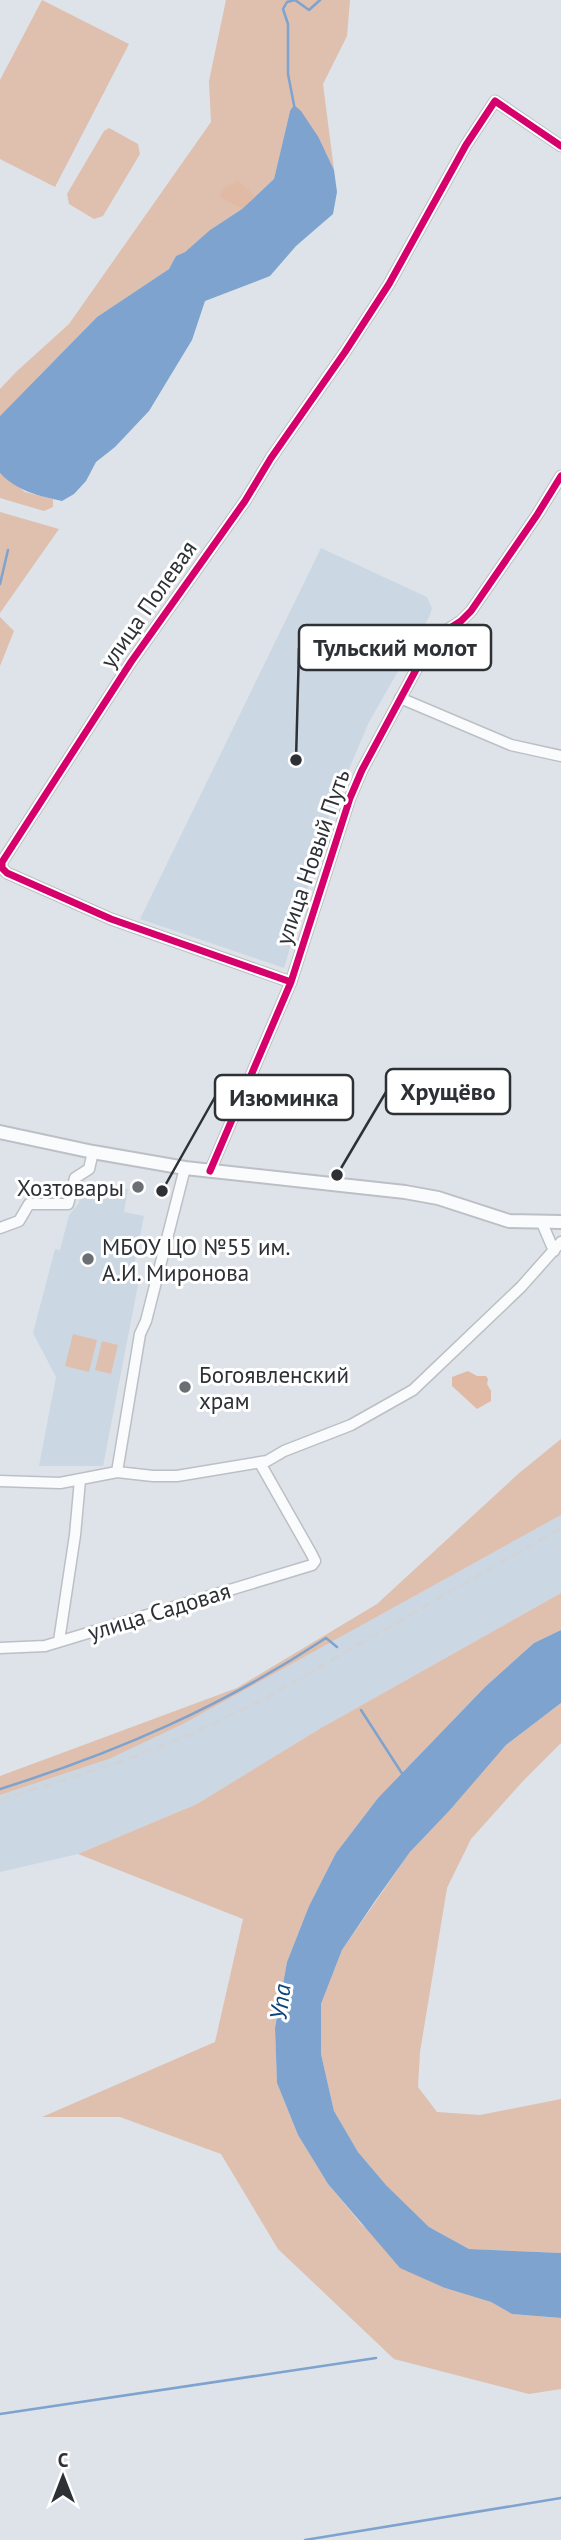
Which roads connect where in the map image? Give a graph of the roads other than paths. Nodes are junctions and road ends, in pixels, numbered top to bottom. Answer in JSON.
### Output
{"nodes":[{"id":1,"x":561,"y":146,"type":"edge"},
{"id":2,"x":561,"y":476,"type":"edge"},
{"id":3,"x":400,"y":698,"type":"junction"},
{"id":4,"x":561,"y":755,"type":"edge"},
{"id":5,"x":290,"y":982,"type":"junction"},
{"id":6,"x":0,"y":1132,"type":"edge"},
{"id":7,"x":93,"y":1152,"type":"junction"},
{"id":8,"x":185,"y":1168,"type":"junction"},
{"id":9,"x":210,"y":1171,"type":"junction"},
{"id":10,"x":561,"y":1222,"type":"edge"},
{"id":11,"x":542,"y":1223,"type":"junction"},
{"id":12,"x":0,"y":1228,"type":"edge"},
{"id":13,"x":561,"y":1242,"type":"edge"},
{"id":14,"x":554,"y":1251,"type":"junction"},
{"id":15,"x":260,"y":1463,"type":"junction"},
{"id":16,"x":117,"y":1472,"type":"junction"},
{"id":17,"x":0,"y":1480,"type":"edge"},
{"id":18,"x":80,"y":1480,"type":"junction"},
{"id":19,"x":59,"y":1641,"type":"junction"},
{"id":20,"x":0,"y":1648,"type":"edge"}],
"edges":[{"from":1,"to":5,"type":"street","name":"улица Полевая"},
{"from":2,"to":3,"type":"street","name":"улица Новый Путь"},
{"from":3,"to":4,"type":"street"},
{"from":3,"to":5,"type":"street","name":"улица Новый Путь"},
{"from":5,"to":9,"type":"street","name":"улица Новый Путь"},
{"from":6,"to":7,"type":"main road"},
{"from":7,"to":8,"type":"main road"},
{"from":7,"to":12,"type":"street"},
{"from":8,"to":9,"type":"main road"},
{"from":8,"to":16,"type":"street"},
{"from":9,"to":11,"type":"main road"},
{"from":10,"to":11,"type":"main road"},
{"from":11,"to":14,"type":"street"},
{"from":13,"to":14,"type":"street"},
{"from":14,"to":15,"type":"street"},
{"from":15,"to":16,"type":"street"},
{"from":15,"to":19,"type":"street","name":"улица Садовая"},
{"from":16,"to":18,"type":"street"},
{"from":17,"to":18,"type":"street"},
{"from":18,"to":19,"type":"street"},
{"from":19,"to":20,"type":"street","name":"улица Садовая"}]}
